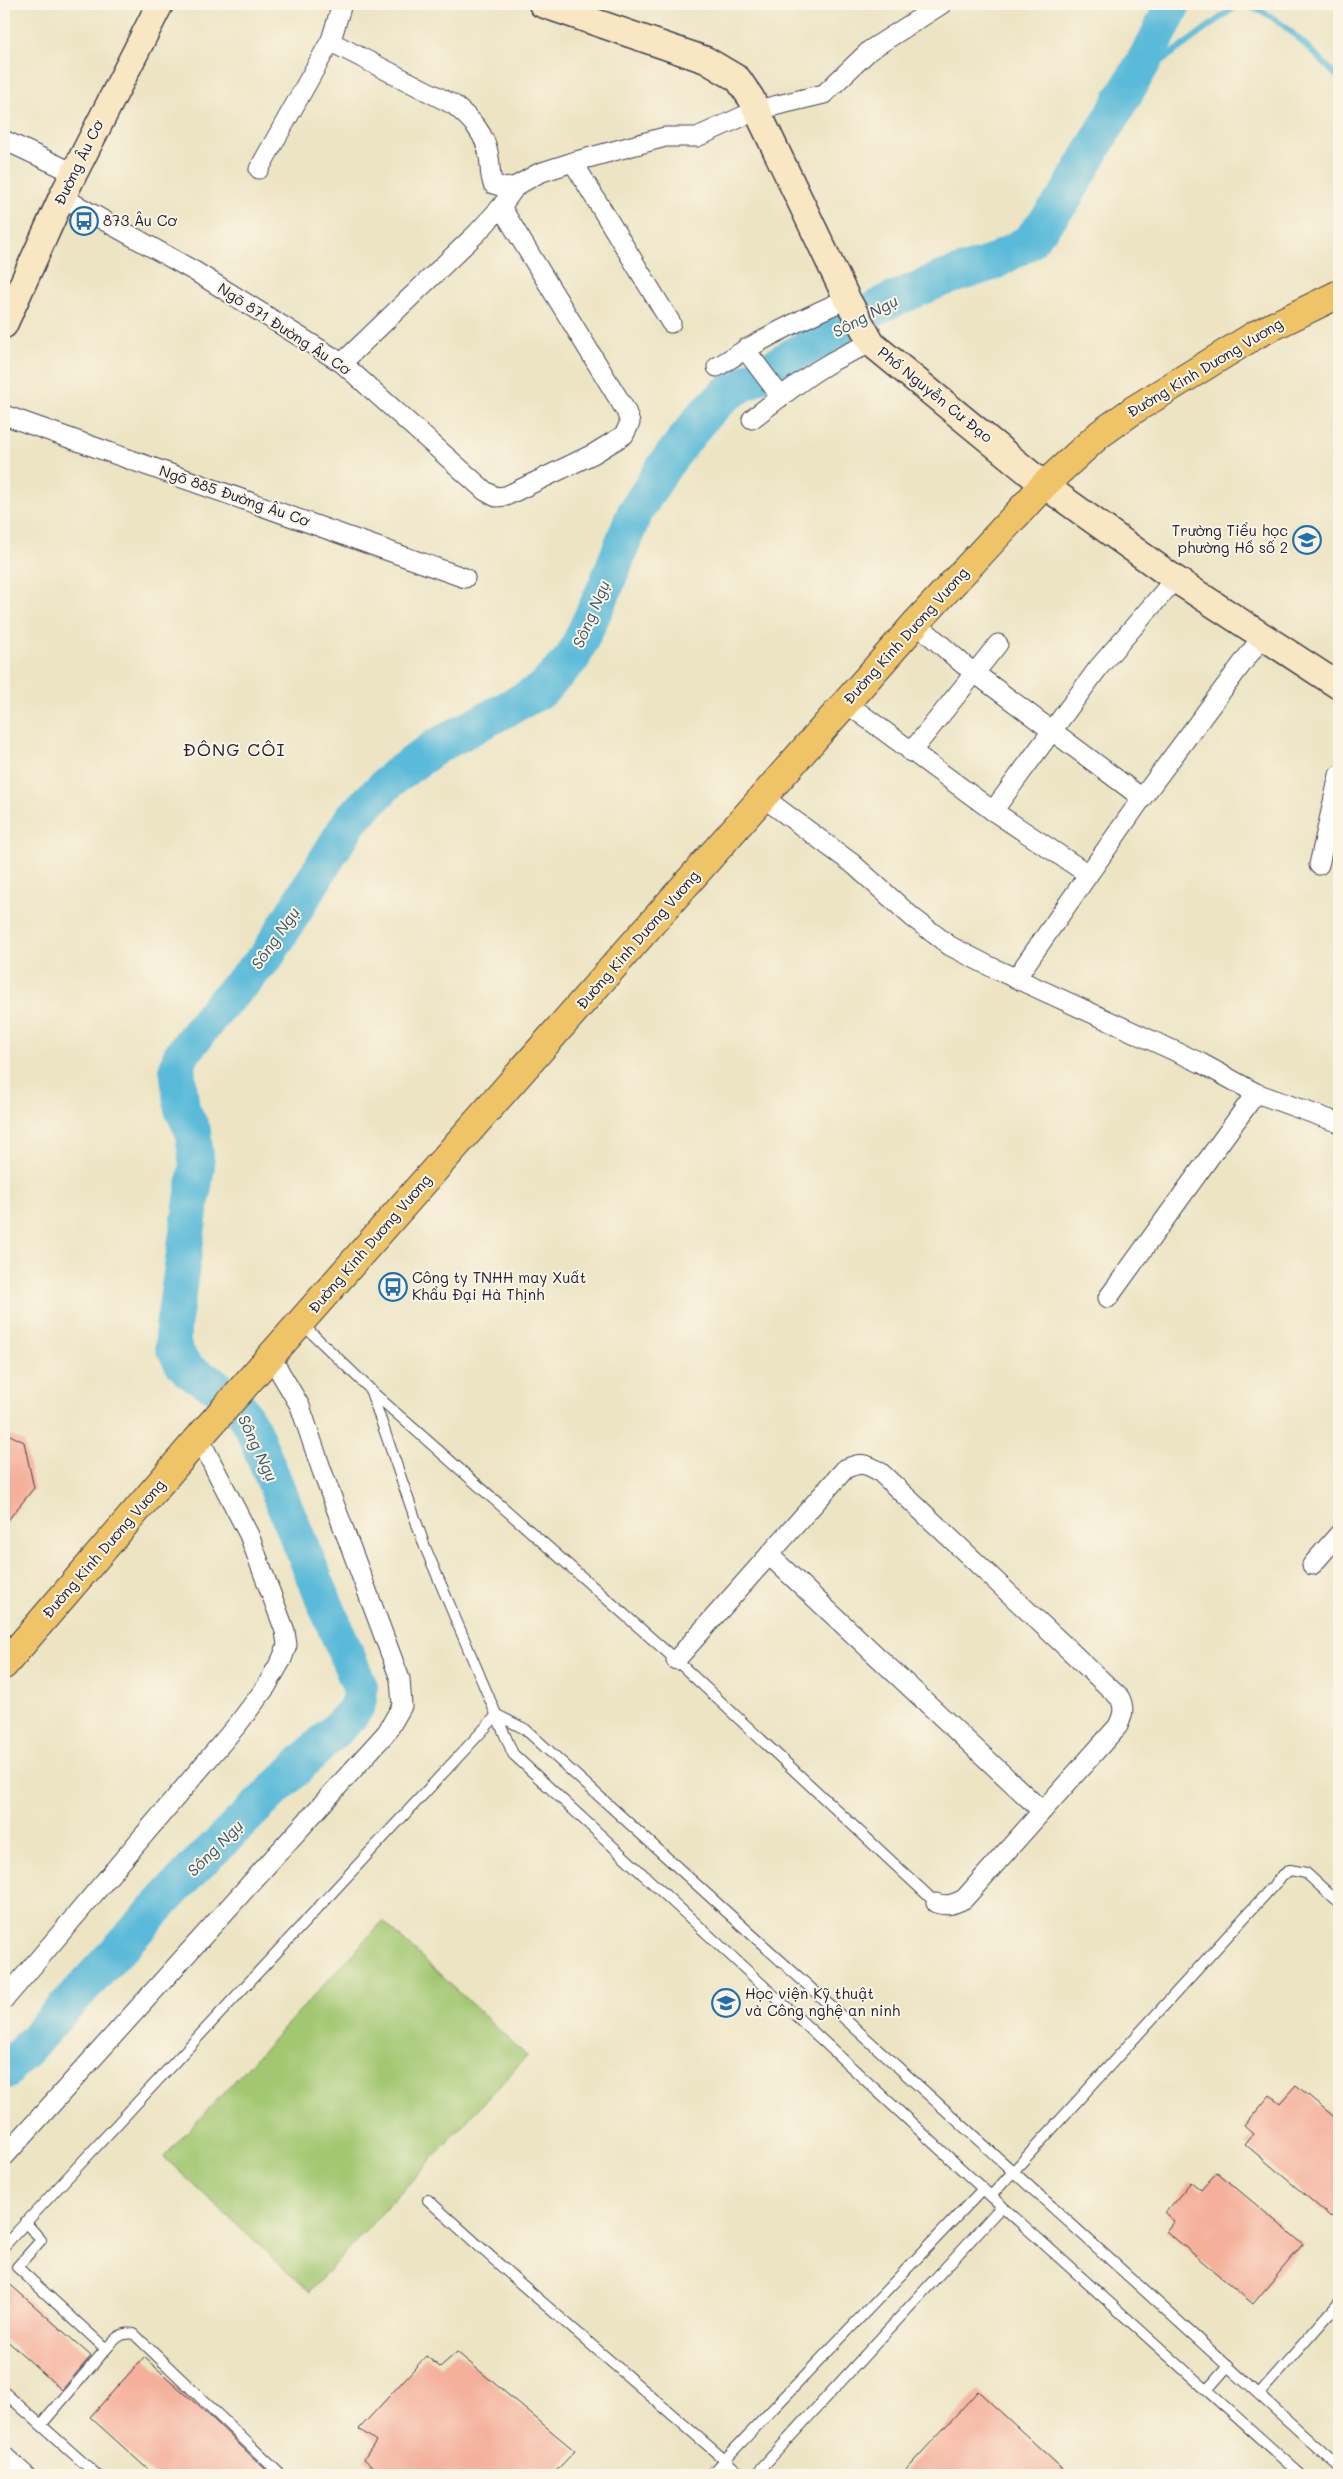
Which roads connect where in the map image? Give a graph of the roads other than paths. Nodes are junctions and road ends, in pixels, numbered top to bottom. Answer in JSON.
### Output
{"nodes":[{"id":1,"x":160,"y":4,"type":"edge"},
{"id":2,"x":342,"y":4,"type":"edge"},
{"id":3,"x":542,"y":4,"type":"edge"},
{"id":4,"x":942,"y":4,"type":"edge"},
{"id":5,"x":331,"y":40,"type":"junction"},
{"id":6,"x":756,"y":110,"type":"junction"},
{"id":7,"x":4,"y":140,"type":"edge"},
{"id":8,"x":573,"y":162,"type":"junction"},
{"id":9,"x":259,"y":169,"type":"dead end"},
{"id":10,"x":74,"y":173,"type":"junction"},
{"id":11,"x":516,"y":186,"type":"junction"},
{"id":12,"x":62,"y":197,"type":"junction"},
{"id":13,"x":501,"y":207,"type":"junction"},
{"id":14,"x":1339,"y":294,"type":"edge"},
{"id":15,"x":847,"y":299,"type":"junction"},
{"id":16,"x":671,"y":323,"type":"dead end"},
{"id":17,"x":4,"y":325,"type":"edge"},
{"id":18,"x":872,"y":344,"type":"junction"},
{"id":19,"x":746,"y":350,"type":"junction"},
{"id":20,"x":342,"y":363,"type":"junction"},
{"id":21,"x":718,"y":368,"type":"dead end"},
{"id":22,"x":781,"y":396,"type":"junction"},
{"id":23,"x":4,"y":415,"type":"edge"},
{"id":24,"x":752,"y":419,"type":"dead end"},
{"id":25,"x":1044,"y":485,"type":"junction"},
{"id":26,"x":465,"y":578,"type":"dead end"},
{"id":27,"x":1175,"y":579,"type":"junction"},
{"id":28,"x":916,"y":623,"type":"junction"},
{"id":29,"x":1262,"y":637,"type":"junction"},
{"id":30,"x":998,"y":644,"type":"dead end"},
{"id":31,"x":975,"y":673,"type":"junction"},
{"id":32,"x":1339,"y":686,"type":"edge"},
{"id":33,"x":846,"y":703,"type":"junction"},
{"id":34,"x":1052,"y":730,"type":"junction"},
{"id":35,"x":911,"y":752,"type":"junction"},
{"id":36,"x":1339,"y":775,"type":"edge"},
{"id":37,"x":764,"y":798,"type":"junction"},
{"id":38,"x":1142,"y":798,"type":"junction"},
{"id":39,"x":993,"y":810,"type":"junction"},
{"id":40,"x":1319,"y":865,"type":"dead end"},
{"id":41,"x":1088,"y":874,"type":"junction"},
{"id":42,"x":1016,"y":978,"type":"junction"},
{"id":43,"x":1256,"y":1094,"type":"junction"},
{"id":44,"x":1339,"y":1123,"type":"edge"},
{"id":45,"x":1108,"y":1298,"type":"dead end"},
{"id":46,"x":301,"y":1322,"type":"junction"},
{"id":47,"x":266,"y":1362,"type":"junction"},
{"id":48,"x":370,"y":1389,"type":"junction"},
{"id":49,"x":201,"y":1436,"type":"junction"},
{"id":50,"x":1339,"y":1534,"type":"edge"},
{"id":51,"x":769,"y":1555,"type":"junction"},
{"id":52,"x":1312,"y":1565,"type":"dead end"},
{"id":53,"x":676,"y":1660,"type":"junction"},
{"id":54,"x":4,"y":1665,"type":"edge"},
{"id":55,"x":497,"y":1715,"type":"junction"},
{"id":56,"x":1042,"y":1811,"type":"junction"},
{"id":57,"x":936,"y":1903,"type":"joint"},
{"id":58,"x":1339,"y":1903,"type":"edge"},
{"id":59,"x":4,"y":2000,"type":"edge"},
{"id":60,"x":4,"y":2157,"type":"edge"},
{"id":61,"x":1013,"y":2173,"type":"junction"},
{"id":62,"x":987,"y":2193,"type":"junction"},
{"id":63,"x":428,"y":2200,"type":"dead end"},
{"id":64,"x":1002,"y":2206,"type":"junction"},
{"id":65,"x":24,"y":2222,"type":"junction"},
{"id":66,"x":4,"y":2246,"type":"edge"},
{"id":67,"x":1339,"y":2304,"type":"edge"},
{"id":68,"x":106,"y":2349,"type":"junction"},
{"id":69,"x":1228,"y":2366,"type":"junction"},
{"id":70,"x":1207,"y":2390,"type":"junction"},
{"id":71,"x":4,"y":2392,"type":"edge"},
{"id":72,"x":1259,"y":2394,"type":"junction"},
{"id":73,"x":41,"y":2425,"type":"junction"},
{"id":74,"x":4,"y":2456,"type":"edge"},
{"id":75,"x":724,"y":2460,"type":"junction"},
{"id":76,"x":1339,"y":2467,"type":"edge"},
{"id":77,"x":25,"y":2475,"type":"edge"},
{"id":78,"x":97,"y":2475,"type":"edge"},
{"id":79,"x":281,"y":2475,"type":"edge"},
{"id":80,"x":710,"y":2475,"type":"edge"},
{"id":81,"x":742,"y":2475,"type":"edge"},
{"id":82,"x":755,"y":2475,"type":"edge"},
{"id":83,"x":1300,"y":2475,"type":"edge"}],
"edges":[{"from":1,"to":10,"type":"street","name":"Đường Âu Cơ"},
{"from":2,"to":5,"type":"street"},
{"from":3,"to":6,"type":"street","name":"Phố Nguyễn Cư Đạo"},
{"from":4,"to":6,"type":"street"},
{"from":5,"to":9,"type":"street"},
{"from":5,"to":11,"type":"street"},
{"from":6,"to":8,"type":"street"},
{"from":6,"to":15,"type":"street","name":"Phố Nguyễn Cư Đạo"},
{"from":7,"to":10,"type":"street"},
{"from":8,"to":11,"type":"street"},
{"from":8,"to":16,"type":"street"},
{"from":10,"to":12,"type":"street","name":"Đường Âu Cơ"},
{"from":11,"to":13,"type":"street"},
{"from":12,"to":17,"type":"street","name":"Đường Âu Cơ"},
{"from":12,"to":20,"type":"street","name":"Ngõ 871 Đường Âu Cơ"},
{"from":13,"to":20,"type":"street"},
{"from":13,"to":20,"type":"street","name":"Ngõ 871 Đường Âu Cơ"},
{"from":14,"to":25,"type":"highway","name":"Đường Kinh Dương Vương"},
{"from":15,"to":18,"type":"street","name":"Phố Nguyễn Cư Đạo"},
{"from":15,"to":19,"type":"street"},
{"from":18,"to":22,"type":"street"},
{"from":18,"to":25,"type":"street","name":"Phố Nguyễn Cư Đạo"},
{"from":19,"to":21,"type":"street"},
{"from":19,"to":22,"type":"street"},
{"from":22,"to":24,"type":"street"},
{"from":23,"to":26,"type":"street","name":"Ngõ 885 Đường Âu Cơ"},
{"from":25,"to":27,"type":"street","name":"Phố Nguyễn Cư Đạo"},
{"from":25,"to":28,"type":"highway","name":"Đường Kinh Dương Vương"},
{"from":27,"to":29,"type":"street","name":"Phố Nguyễn Cư Đạo"},
{"from":27,"to":34,"type":"street"},
{"from":28,"to":31,"type":"street"},
{"from":28,"to":33,"type":"highway","name":"Đường Kinh Dương Vương"},
{"from":29,"to":32,"type":"street","name":"Phố Nguyễn Cư Đạo"},
{"from":29,"to":38,"type":"street"},
{"from":30,"to":31,"type":"street"},
{"from":31,"to":34,"type":"street"},
{"from":31,"to":35,"type":"street"},
{"from":33,"to":35,"type":"street"},
{"from":33,"to":37,"type":"highway","name":"Đường Kinh Dương Vương"},
{"from":34,"to":38,"type":"street"},
{"from":34,"to":39,"type":"street"},
{"from":35,"to":39,"type":"street"},
{"from":36,"to":40,"type":"street"},
{"from":37,"to":42,"type":"street"},
{"from":37,"to":46,"type":"highway","name":"Đường Kinh Dương Vương"},
{"from":38,"to":41,"type":"street"},
{"from":39,"to":41,"type":"street"},
{"from":41,"to":42,"type":"street"},
{"from":42,"to":43,"type":"street"},
{"from":43,"to":44,"type":"street"},
{"from":43,"to":45,"type":"street"},
{"from":46,"to":47,"type":"highway","name":"Đường Kinh Dương Vương"},
{"from":46,"to":48,"type":"lane"},
{"from":47,"to":49,"type":"highway","name":"Đường Kinh Dương Vương"},
{"from":47,"to":60,"type":"street"},
{"from":48,"to":53,"type":"lane"},
{"from":48,"to":55,"type":"lane"},
{"from":49,"to":54,"type":"highway","name":"Đường Kinh Dương Vương"},
{"from":49,"to":59,"type":"street"},
{"from":50,"to":52,"type":"street"},
{"from":51,"to":53,"type":"street"},
{"from":51,"to":56,"type":"street"},
{"from":51,"to":56,"type":"street"},
{"from":53,"to":57,"type":"lane"},
{"from":55,"to":61,"type":"lane"},
{"from":55,"to":62,"type":"lane"},
{"from":55,"to":65,"type":"lane"},
{"from":56,"to":57,"type":"street"},
{"from":58,"to":61,"type":"lane"},
{"from":61,"to":62,"type":"lane"},
{"from":61,"to":69,"type":"lane"},
{"from":62,"to":64,"type":"lane"},
{"from":62,"to":75,"type":"lane"},
{"from":63,"to":75,"type":"lane"},
{"from":64,"to":70,"type":"lane"},
{"from":64,"to":82,"type":"lane"},
{"from":65,"to":66,"type":"lane"},
{"from":65,"to":68,"type":"lane"},
{"from":67,"to":72,"type":"lane"},
{"from":68,"to":73,"type":"lane"},
{"from":68,"to":79,"type":"lane"},
{"from":69,"to":70,"type":"lane"},
{"from":69,"to":72,"type":"lane"},
{"from":70,"to":83,"type":"lane"},
{"from":71,"to":73,"type":"lane"},
{"from":72,"to":76,"type":"lane"},
{"from":73,"to":78,"type":"lane"},
{"from":74,"to":77,"type":"street"},
{"from":75,"to":80,"type":"lane"},
{"from":75,"to":81,"type":"lane"}]}
